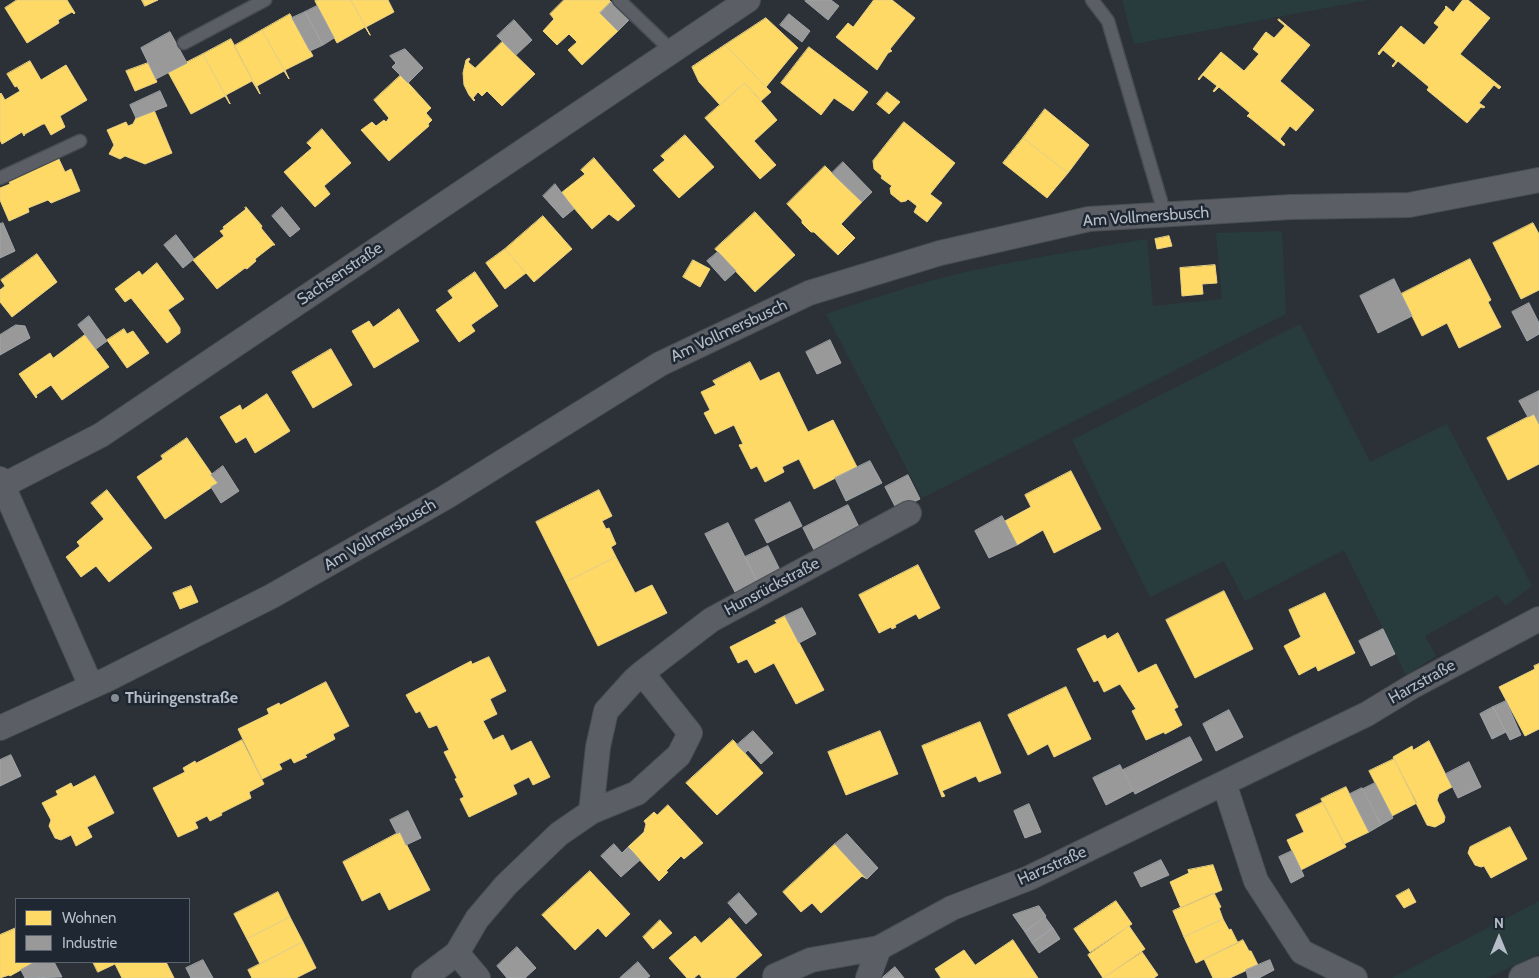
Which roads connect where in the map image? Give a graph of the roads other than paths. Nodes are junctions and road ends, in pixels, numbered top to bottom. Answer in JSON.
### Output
{"nodes":[{"id":1,"x":265,"y":0,"type":"edge"},
{"id":2,"x":619,"y":0,"type":"edge"},
{"id":3,"x":748,"y":0,"type":"edge"},
{"id":4,"x":1092,"y":0,"type":"edge"},
{"id":5,"x":725,"y":7,"type":"edge"},
{"id":6,"x":184,"y":42,"type":"dead end"},
{"id":7,"x":672,"y":51,"type":"junction"},
{"id":8,"x":80,"y":141,"type":"dead end"},
{"id":9,"x":0,"y":178,"type":"edge"},
{"id":10,"x":1539,"y":180,"type":"edge"},
{"id":11,"x":1165,"y":215,"type":"junction"},
{"id":12,"x":1,"y":484,"type":"edge"},
{"id":13,"x":909,"y":513,"type":"dead end"},
{"id":14,"x":1539,"y":619,"type":"edge"},
{"id":15,"x":642,"y":674,"type":"junction"},
{"id":16,"x":91,"y":686,"type":"junction"},
{"id":17,"x":0,"y":728,"type":"edge"},
{"id":18,"x":1224,"y":783,"type":"junction"},
{"id":19,"x":591,"y":812,"type":"junction"},
{"id":20,"x":880,"y":948,"type":"junction"},
{"id":21,"x":457,"y":953,"type":"junction"},
{"id":22,"x":1539,"y":971,"type":"edge"},
{"id":23,"x":424,"y":978,"type":"edge"},
{"id":24,"x":478,"y":978,"type":"edge"},
{"id":25,"x":776,"y":978,"type":"edge"},
{"id":26,"x":868,"y":978,"type":"edge"},
{"id":27,"x":1355,"y":978,"type":"edge"},
{"id":28,"x":1523,"y":978,"type":"edge"}],
"edges":[{"from":1,"to":6,"type":"lane"},
{"from":2,"to":7,"type":"lane"},
{"from":3,"to":5,"type":"street","name":"Sachsenstraße"},
{"from":4,"to":11,"type":"lane"},
{"from":5,"to":7,"type":"street","name":"Sachsenstraße"},
{"from":7,"to":12,"type":"street","name":"Sachsenstraße"},
{"from":8,"to":9,"type":"lane"},
{"from":10,"to":11,"type":"street","name":"Am Vollmersbusch"},
{"from":11,"to":16,"type":"street","name":"Am Vollmersbusch"},
{"from":12,"to":16,"type":"street"},
{"from":13,"to":15,"type":"street","name":"Hunsrückstraße"},
{"from":14,"to":18,"type":"street","name":"Harzstraße"},
{"from":15,"to":19,"type":"street","name":"Hunsrückstraße"},
{"from":15,"to":19,"type":"street"},
{"from":16,"to":17,"type":"street","name":"Am Vollmersbusch"},
{"from":18,"to":20,"type":"street","name":"Harzstraße"},
{"from":18,"to":27,"type":"street"},
{"from":19,"to":21,"type":"street"},
{"from":20,"to":25,"type":"street","name":"Harzstraße"},
{"from":20,"to":26,"type":"street"},
{"from":21,"to":23,"type":"street"},
{"from":21,"to":24,"type":"street"},
{"from":22,"to":28,"type":"street"}]}
